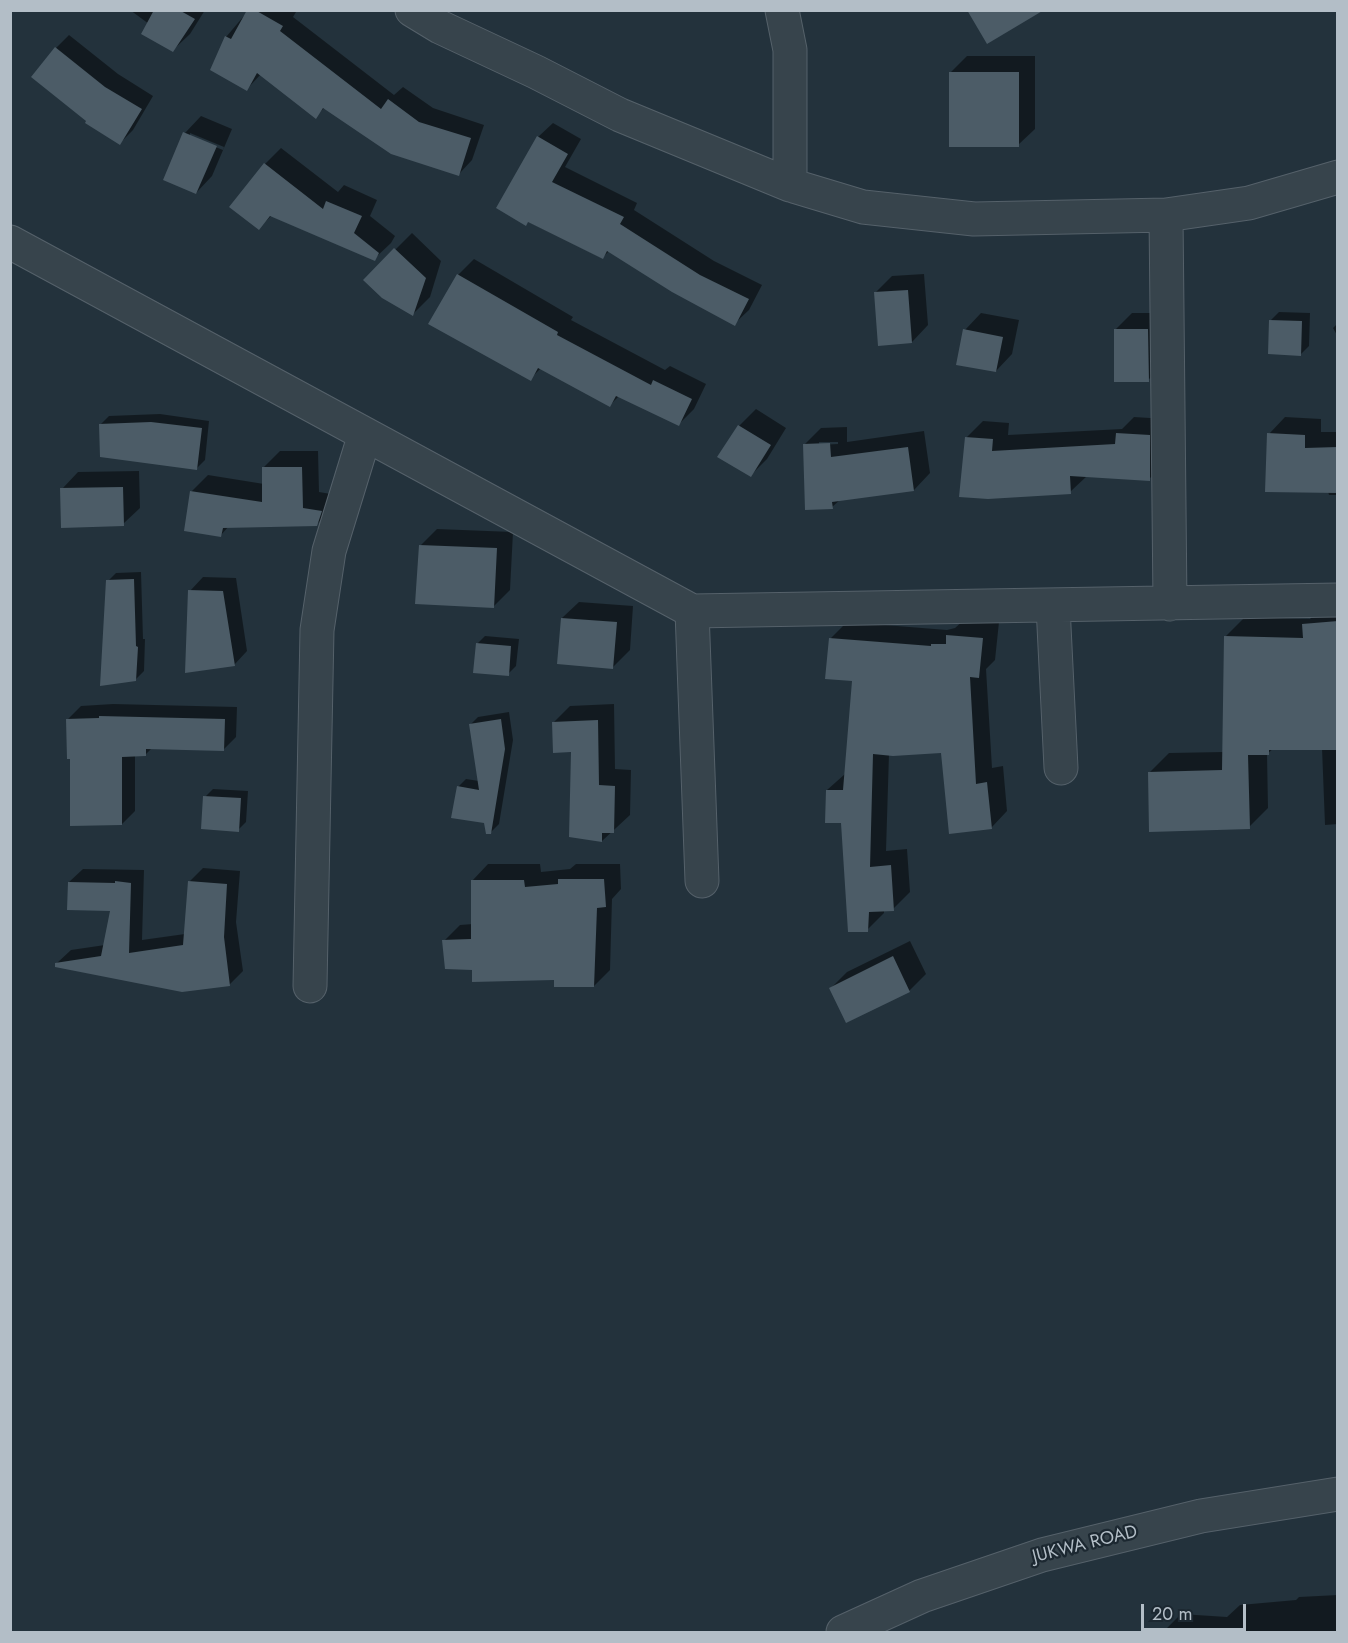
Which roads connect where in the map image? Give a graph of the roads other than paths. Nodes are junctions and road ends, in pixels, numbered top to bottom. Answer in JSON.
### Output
{"nodes":[{"id":1,"x":412,"y":10,"type":"edge"},
{"id":2,"x":782,"y":10,"type":"edge"},
{"id":3,"x":440,"y":19,"type":"edge"},
{"id":4,"x":1338,"y":177,"type":"edge"},
{"id":5,"x":790,"y":185,"type":"junction"},
{"id":6,"x":1166,"y":215,"type":"junction"},
{"id":7,"x":10,"y":242,"type":"edge"},
{"id":8,"x":365,"y":434,"type":"junction"},
{"id":9,"x":1338,"y":600,"type":"edge"},
{"id":10,"x":1170,"y":604,"type":"junction"},
{"id":11,"x":1053,"y":606,"type":"junction"},
{"id":12,"x":692,"y":611,"type":"junction"},
{"id":13,"x":1061,"y":768,"type":"dead end"},
{"id":14,"x":702,"y":881,"type":"dead end"},
{"id":15,"x":310,"y":986,"type":"dead end"},
{"id":16,"x":1338,"y":1494,"type":"edge"},
{"id":17,"x":843,"y":1632,"type":"edge"}],
"edges":[{"from":1,"to":3,"type":"street"},
{"from":2,"to":5,"type":"street"},
{"from":3,"to":5,"type":"street"},
{"from":4,"to":6,"type":"street"},
{"from":5,"to":6,"type":"street"},
{"from":6,"to":10,"type":"street"},
{"from":7,"to":8,"type":"street"},
{"from":8,"to":12,"type":"street"},
{"from":8,"to":15,"type":"street"},
{"from":9,"to":10,"type":"street"},
{"from":10,"to":11,"type":"street"},
{"from":11,"to":12,"type":"street"},
{"from":11,"to":13,"type":"street"},
{"from":12,"to":14,"type":"street"},
{"from":16,"to":17,"type":"street","name":"JUKWA ROAD"}]}
